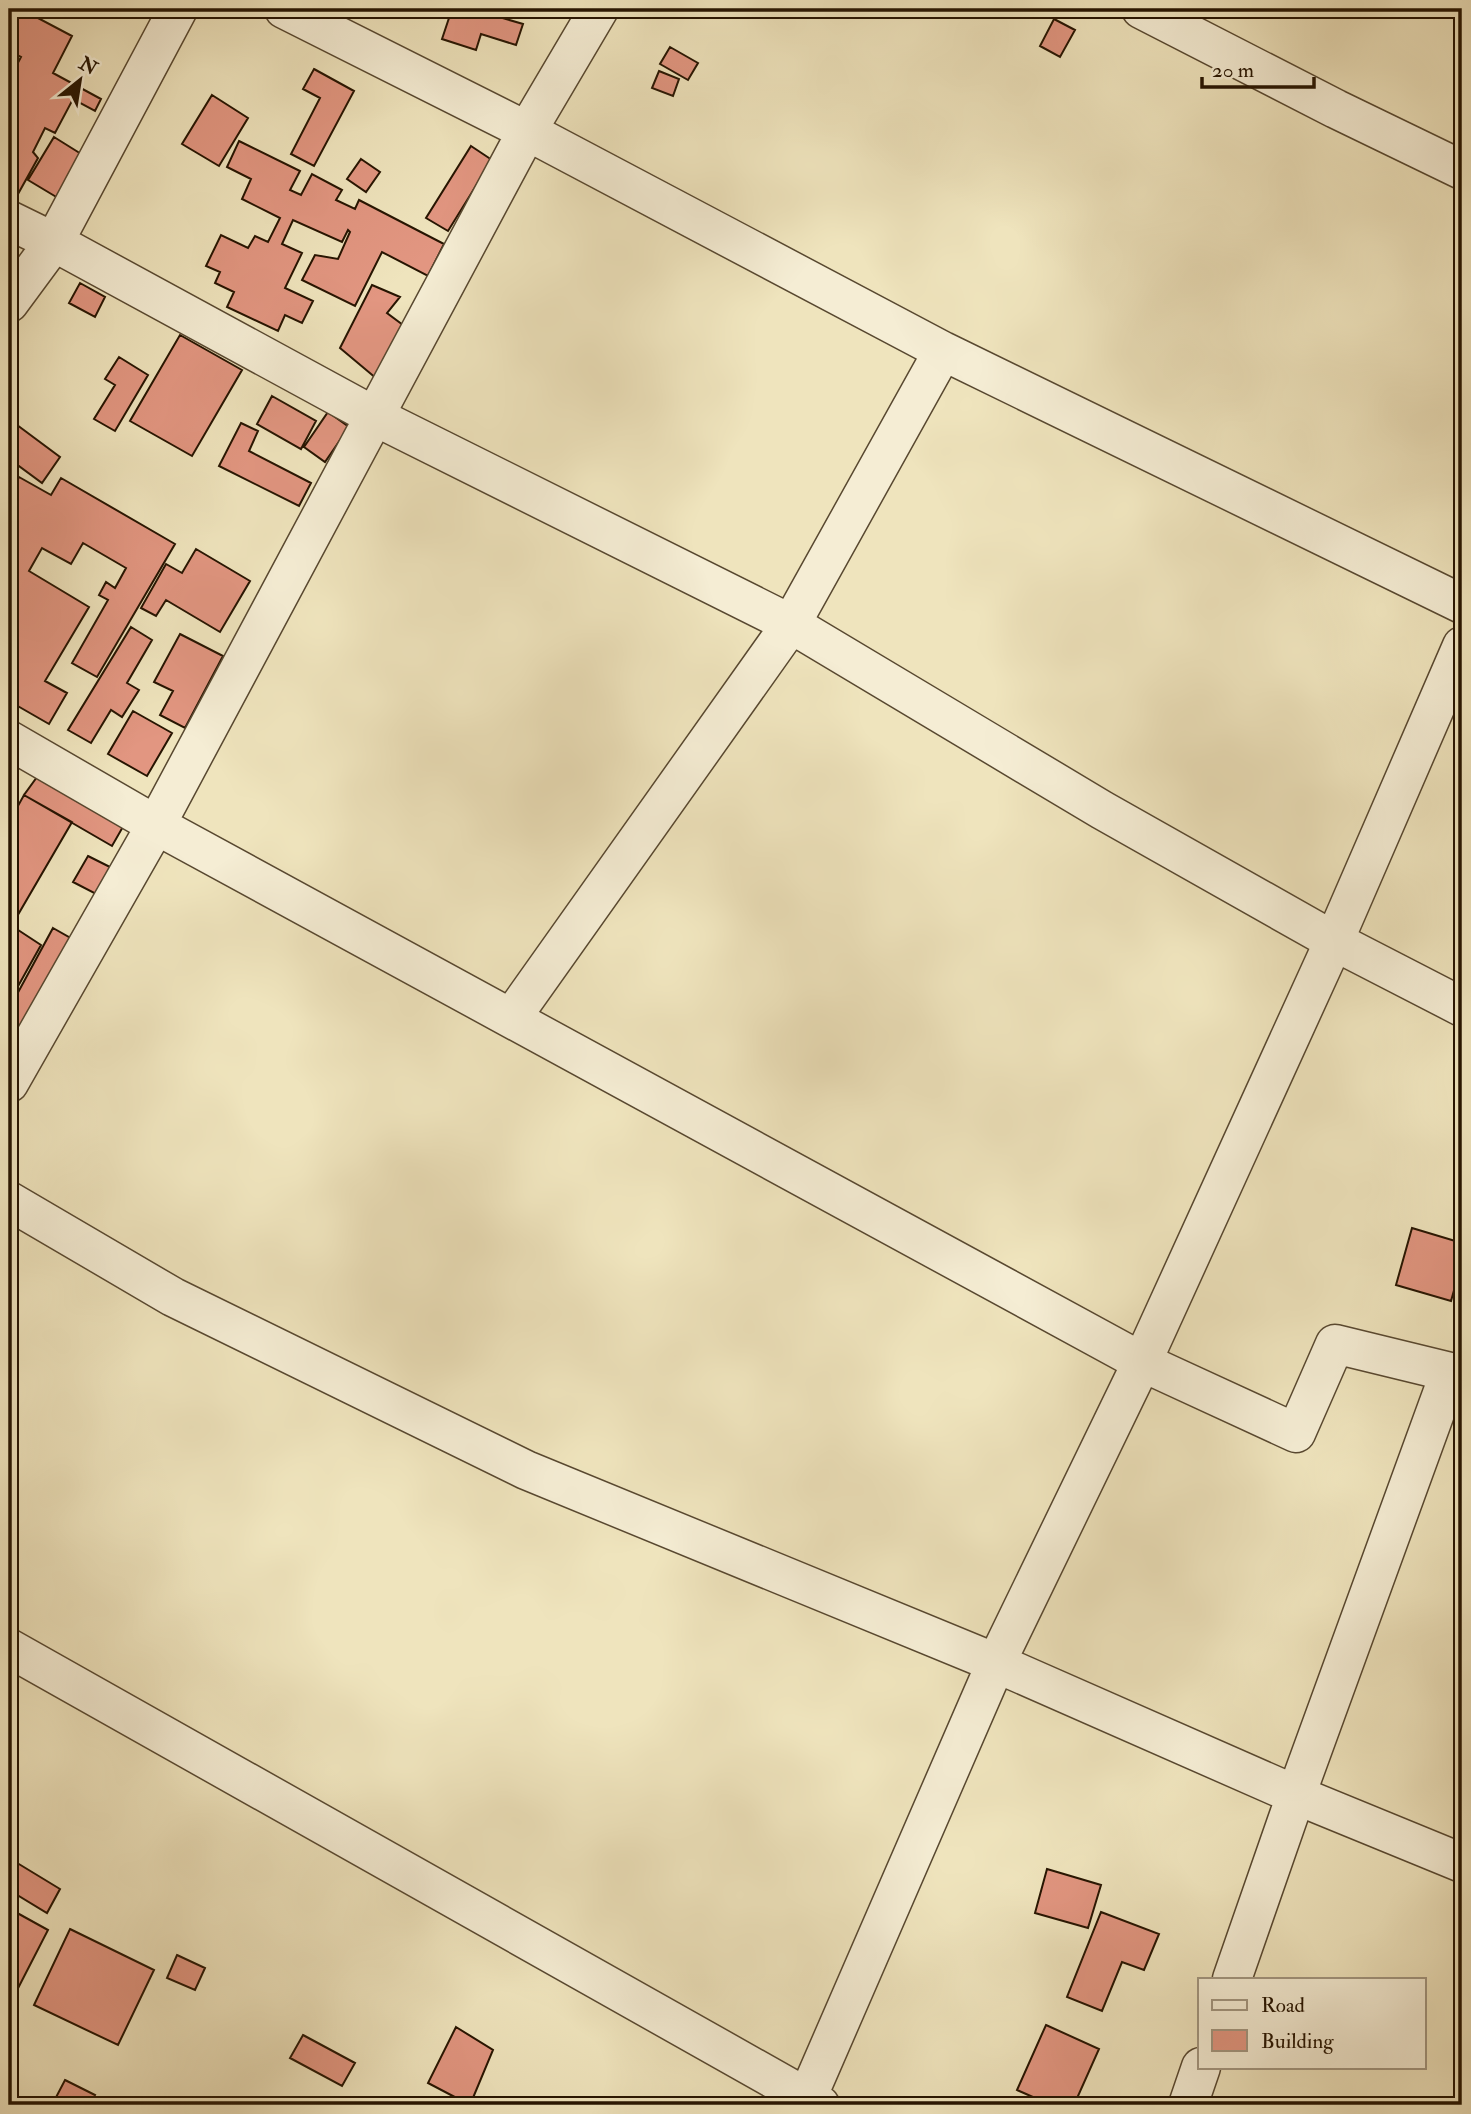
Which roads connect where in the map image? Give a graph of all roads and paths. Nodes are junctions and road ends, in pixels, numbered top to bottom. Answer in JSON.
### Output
{"nodes":[{"id":1,"x":178,"y":9,"type":"edge"},
{"id":2,"x":284,"y":9,"type":"edge"},
{"id":3,"x":599,"y":9,"type":"edge"},
{"id":4,"x":1141,"y":9,"type":"edge"},
{"id":5,"x":527,"y":131,"type":"junction"},
{"id":6,"x":1462,"y":170,"type":"edge"},
{"id":7,"x":9,"y":220,"type":"edge"},
{"id":8,"x":54,"y":242,"type":"junction"},
{"id":9,"x":9,"y":303,"type":"edge"},
{"id":10,"x":943,"y":351,"type":"junction"},
{"id":11,"x":374,"y":416,"type":"junction"},
{"id":12,"x":1462,"y":604,"type":"edge"},
{"id":13,"x":791,"y":624,"type":"junction"},
{"id":14,"x":1462,"y":646,"type":"edge"},
{"id":15,"x":9,"y":740,"type":"edge"},
{"id":16,"x":156,"y":825,"type":"junction"},
{"id":17,"x":1334,"y":941,"type":"junction"},
{"id":18,"x":1462,"y":1007,"type":"edge"},
{"id":19,"x":512,"y":1017,"type":"junction"},
{"id":20,"x":9,"y":1083,"type":"edge"},
{"id":21,"x":9,"y":1202,"type":"edge"},
{"id":22,"x":1142,"y":1362,"type":"junction"},
{"id":23,"x":9,"y":1648,"type":"edge"},
{"id":24,"x":996,"y":1663,"type":"junction"},
{"id":25,"x":1296,"y":1795,"type":"junction"},
{"id":26,"x":1460,"y":1866,"type":"edge"},
{"id":27,"x":1232,"y":1978,"type":"edge"},
{"id":28,"x":1201,"y":2068,"type":"edge"},
{"id":29,"x":814,"y":2102,"type":"edge"},
{"id":30,"x":1188,"y":2105,"type":"edge"}],
"edges":[{"from":1,"to":8,"type":"street"},
{"from":2,"to":5,"type":"street"},
{"from":3,"to":5,"type":"street"},
{"from":4,"to":6,"type":"street"},
{"from":5,"to":10,"type":"street"},
{"from":5,"to":11,"type":"street"},
{"from":7,"to":8,"type":"street"},
{"from":8,"to":9,"type":"street"},
{"from":8,"to":11,"type":"street"},
{"from":10,"to":12,"type":"street"},
{"from":10,"to":13,"type":"street"},
{"from":11,"to":13,"type":"street"},
{"from":11,"to":16,"type":"street"},
{"from":13,"to":17,"type":"street"},
{"from":13,"to":19,"type":"street"},
{"from":14,"to":17,"type":"street"},
{"from":15,"to":16,"type":"street"},
{"from":16,"to":19,"type":"street"},
{"from":16,"to":20,"type":"street"},
{"from":17,"to":18,"type":"street"},
{"from":17,"to":22,"type":"street"},
{"from":19,"to":22,"type":"street"},
{"from":21,"to":24,"type":"street"},
{"from":22,"to":24,"type":"street"},
{"from":22,"to":25,"type":"street"},
{"from":23,"to":29,"type":"street"},
{"from":24,"to":25,"type":"street"},
{"from":24,"to":29,"type":"street"},
{"from":25,"to":26,"type":"street"},
{"from":25,"to":27,"type":"street"},
{"from":28,"to":30,"type":"street"}]}
